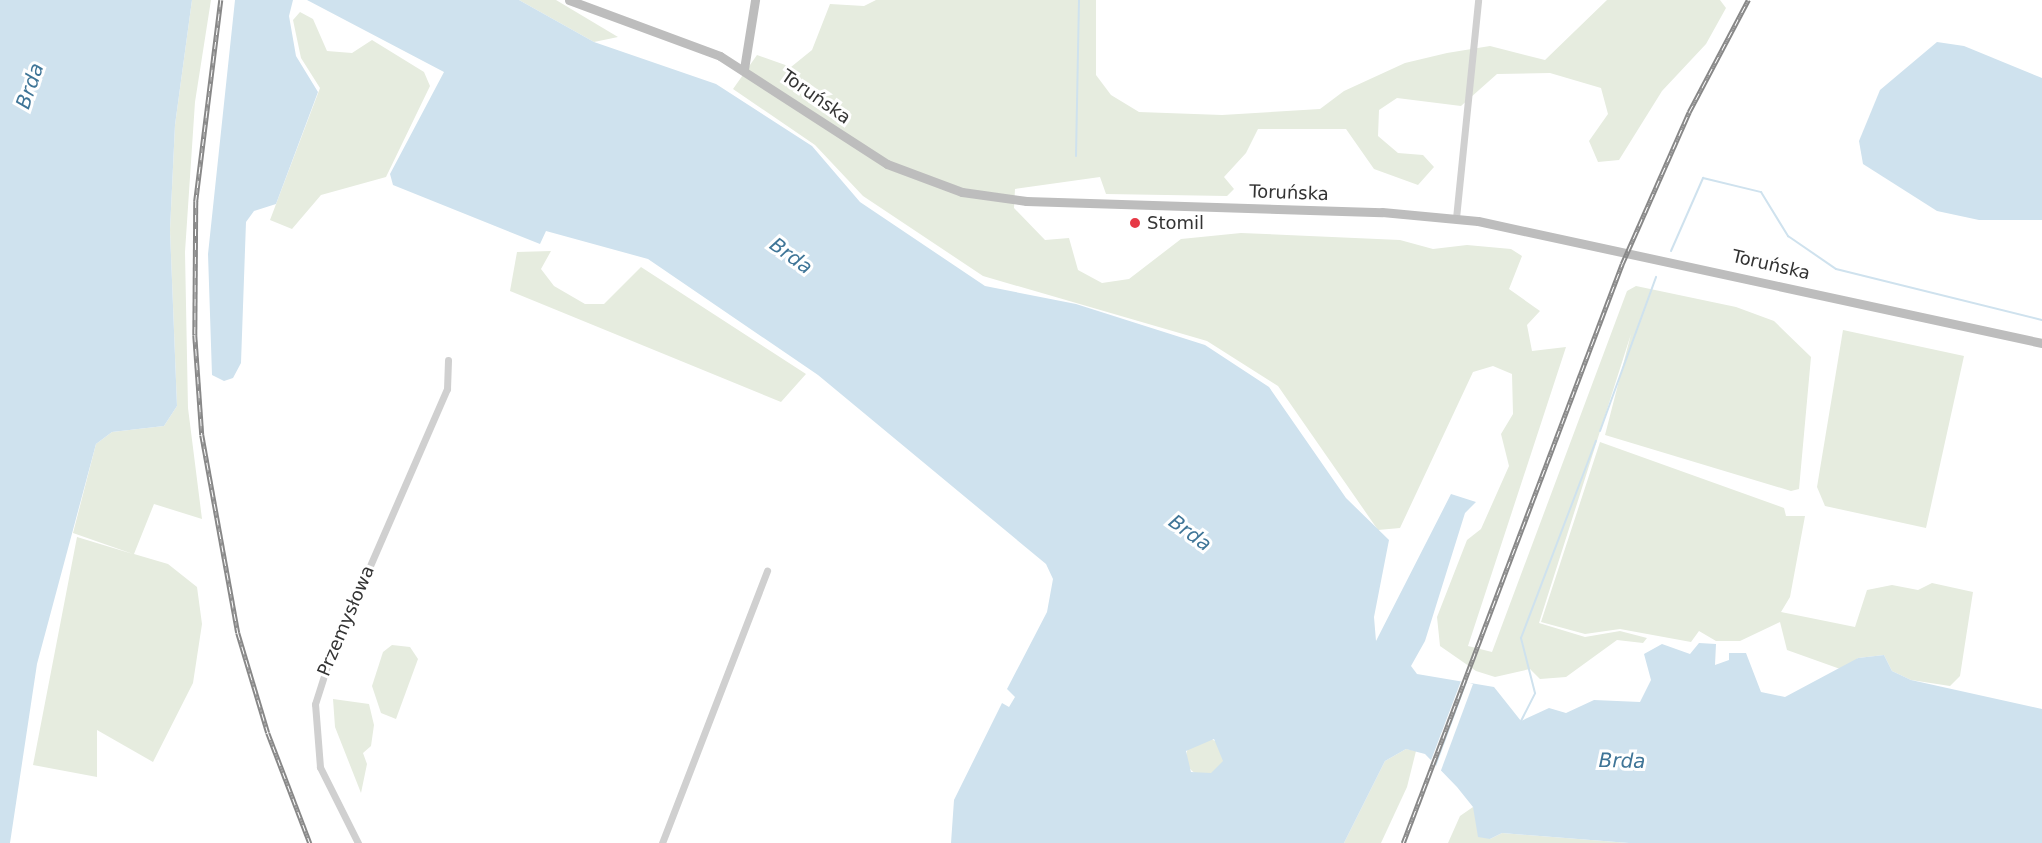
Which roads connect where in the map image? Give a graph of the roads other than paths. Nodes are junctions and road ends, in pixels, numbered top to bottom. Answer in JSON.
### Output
{"nodes":[{"id":1,"x":569,"y":0,"type":"edge"},
{"id":2,"x":755,"y":0,"type":"edge"},
{"id":3,"x":1478,"y":0,"type":"edge"},
{"id":4,"x":744,"y":69,"type":"junction"},
{"id":5,"x":1456,"y":218,"type":"junction"},
{"id":6,"x":2042,"y":343,"type":"edge"},
{"id":7,"x":448,"y":360,"type":"dead end"},
{"id":8,"x":766,"y":571,"type":"dead end"},
{"id":9,"x":358,"y":843,"type":"edge"},
{"id":10,"x":662,"y":843,"type":"edge"}],
"edges":[{"from":1,"to":4,"type":"street","name":"Toruńska"},
{"from":2,"to":4,"type":"street"},
{"from":3,"to":5,"type":"street"},
{"from":4,"to":5,"type":"street","name":"Toruńska"},
{"from":5,"to":6,"type":"street","name":"Toruńska"},
{"from":7,"to":9,"type":"street","name":"Przemysłowa"},
{"from":8,"to":10,"type":"street"}]}
